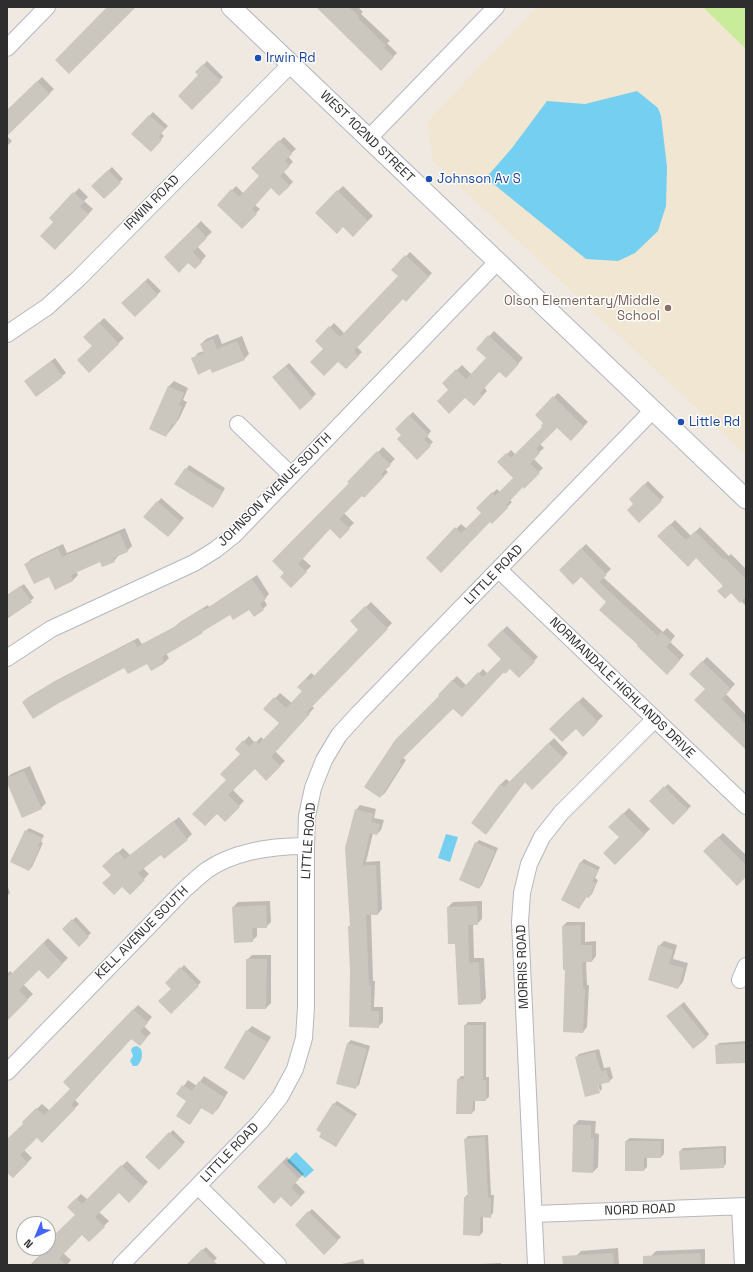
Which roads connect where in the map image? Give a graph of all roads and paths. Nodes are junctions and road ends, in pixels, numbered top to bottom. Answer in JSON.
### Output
{"nodes":[{"id":1,"x":47,"y":7,"type":"edge"},
{"id":2,"x":231,"y":7,"type":"edge"},
{"id":3,"x":496,"y":7,"type":"edge"},
{"id":4,"x":7,"y":48,"type":"edge"},
{"id":5,"x":291,"y":64,"type":"junction"},
{"id":6,"x":369,"y":138,"type":"junction"},
{"id":7,"x":498,"y":261,"type":"junction"},
{"id":8,"x":7,"y":334,"type":"edge"},
{"id":9,"x":653,"y":410,"type":"junction"},
{"id":10,"x":238,"y":424,"type":"dead end"},
{"id":11,"x":291,"y":475,"type":"junction"},
{"id":12,"x":746,"y":499,"type":"edge"},
{"id":13,"x":499,"y":570,"type":"junction"},
{"id":14,"x":7,"y":658,"type":"edge"},
{"id":15,"x":655,"y":719,"type":"junction"},
{"id":16,"x":746,"y":806,"type":"edge"},
{"id":17,"x":306,"y":846,"type":"junction"},
{"id":18,"x":7,"y":1072,"type":"edge"},
{"id":19,"x":198,"y":1186,"type":"junction"},
{"id":20,"x":743,"y":1206,"type":"edge"},
{"id":21,"x":534,"y":1214,"type":"junction"},
{"id":22,"x":120,"y":1265,"type":"edge"},
{"id":23,"x":278,"y":1265,"type":"edge"},
{"id":24,"x":536,"y":1265,"type":"edge"},
{"id":25,"x":743,"y":1265,"type":"edge"}],
"edges":[{"from":1,"to":4,"type":"street"},
{"from":2,"to":5,"type":"street","name":"WEST 102ND STREET"},
{"from":3,"to":6,"type":"street"},
{"from":5,"to":6,"type":"street","name":"WEST 102ND STREET"},
{"from":5,"to":8,"type":"street","name":"IRWIN ROAD"},
{"from":6,"to":7,"type":"street","name":"WEST 102ND STREET"},
{"from":7,"to":9,"type":"street","name":"WEST 102ND STREET"},
{"from":7,"to":11,"type":"street","name":"JOHNSON AVENUE SOUTH"},
{"from":9,"to":12,"type":"street","name":"WEST 102ND STREET"},
{"from":9,"to":13,"type":"street","name":"LITTLE ROAD"},
{"from":10,"to":11,"type":"street"},
{"from":11,"to":14,"type":"street","name":"JOHNSON AVENUE SOUTH"},
{"from":13,"to":15,"type":"street","name":"NORMANDALE HIGHLANDS DRIVE"},
{"from":13,"to":17,"type":"street","name":"LITTLE ROAD"},
{"from":15,"to":16,"type":"street","name":"NORMANDALE HIGHLANDS DRIVE"},
{"from":15,"to":21,"type":"street","name":"MORRIS ROAD"},
{"from":17,"to":18,"type":"street","name":"KELL AVENUE SOUTH"},
{"from":17,"to":19,"type":"street","name":"LITTLE ROAD"},
{"from":19,"to":22,"type":"street","name":"LITTLE ROAD"},
{"from":19,"to":23,"type":"street"},
{"from":20,"to":21,"type":"street","name":"NORD ROAD"},
{"from":20,"to":25,"type":"street"},
{"from":21,"to":24,"type":"street","name":"MORRIS ROAD"}]}
